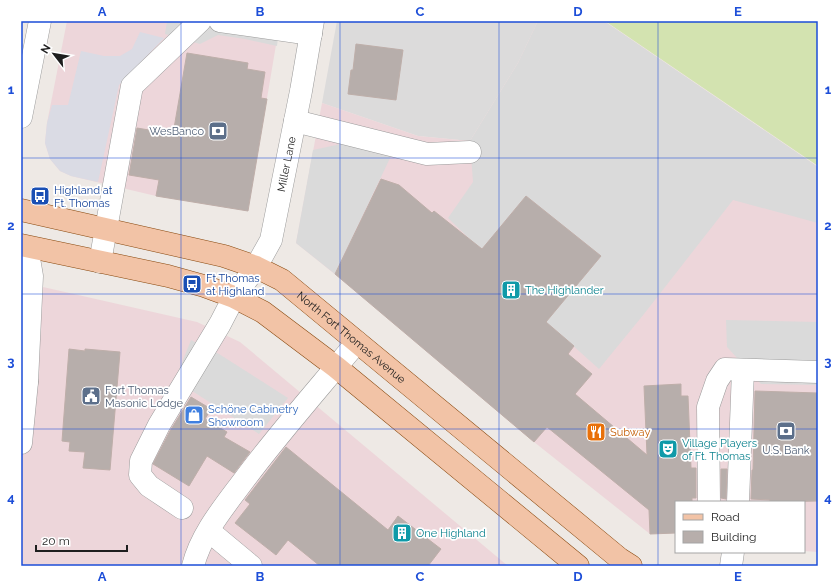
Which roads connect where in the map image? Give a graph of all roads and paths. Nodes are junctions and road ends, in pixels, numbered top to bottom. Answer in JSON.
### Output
{"nodes":[{"id":1,"x":40,"y":21,"type":"edge"},
{"id":2,"x":200,"y":21,"type":"edge"},
{"id":3,"x":225,"y":21,"type":"edge"},
{"id":4,"x":312,"y":28,"type":"edge"},
{"id":5,"x":28,"y":45,"type":"edge"},
{"id":6,"x":21,"y":117,"type":"edge"},
{"id":7,"x":295,"y":121,"type":"junction"},
{"id":8,"x":470,"y":152,"type":"dead end"},
{"id":9,"x":21,"y":210,"type":"edge"},
{"id":10,"x":105,"y":229,"type":"junction"},
{"id":11,"x":24,"y":246,"type":"edge"},
{"id":12,"x":100,"y":262,"type":"junction"},
{"id":13,"x":256,"y":267,"type":"junction"},
{"id":14,"x":234,"y":297,"type":"junction"},
{"id":15,"x":357,"y":342,"type":"junction"},
{"id":16,"x":336,"y":367,"type":"junction"},
{"id":17,"x":743,"y":370,"type":"junction"},
{"id":18,"x":818,"y":372,"type":"edge"},
{"id":19,"x":24,"y":382,"type":"edge"},
{"id":20,"x":21,"y":443,"type":"edge"},
{"id":21,"x":709,"y":501,"type":"edge"},
{"id":22,"x":738,"y":501,"type":"edge"},
{"id":23,"x":182,"y":508,"type":"dead end"},
{"id":24,"x":209,"y":531,"type":"junction"},
{"id":25,"x":733,"y":553,"type":"edge"},
{"id":26,"x":193,"y":566,"type":"edge"},
{"id":27,"x":251,"y":566,"type":"edge"},
{"id":28,"x":578,"y":566,"type":"edge"},
{"id":29,"x":631,"y":566,"type":"edge"},
{"id":30,"x":731,"y":566,"type":"edge"}],
"edges":[{"from":1,"to":5,"type":"street"},
{"from":2,"to":10,"type":"street"},
{"from":3,"to":4,"type":"street"},
{"from":4,"to":7,"type":"street","name":"Miller Lane"},
{"from":5,"to":6,"type":"street"},
{"from":7,"to":8,"type":"street"},
{"from":7,"to":13,"type":"street","name":"Miller Lane"},
{"from":9,"to":10,"type":"main road","name":"North Fort Thomas Avenue"},
{"from":10,"to":12,"type":"street"},
{"from":10,"to":13,"type":"main road","name":"North Fort Thomas Avenue"},
{"from":11,"to":12,"type":"main road"},
{"from":11,"to":19,"type":"street"},
{"from":12,"to":14,"type":"main road"},
{"from":13,"to":14,"type":"street","name":"Miller Lane"},
{"from":13,"to":15,"type":"main road","name":"North Fort Thomas Avenue"},
{"from":14,"to":16,"type":"main road"},
{"from":14,"to":23,"type":"street","name":"Miller Lane"},
{"from":15,"to":16,"type":"street"},
{"from":15,"to":29,"type":"main road","name":"North Fort Thomas Avenue"},
{"from":16,"to":24,"type":"street"},
{"from":16,"to":28,"type":"main road"},
{"from":17,"to":18,"type":"street"},
{"from":17,"to":21,"type":"street"},
{"from":17,"to":22,"type":"street"},
{"from":19,"to":20,"type":"street"},
{"from":24,"to":26,"type":"street"},
{"from":24,"to":27,"type":"street"},
{"from":25,"to":30,"type":"street"}]}
